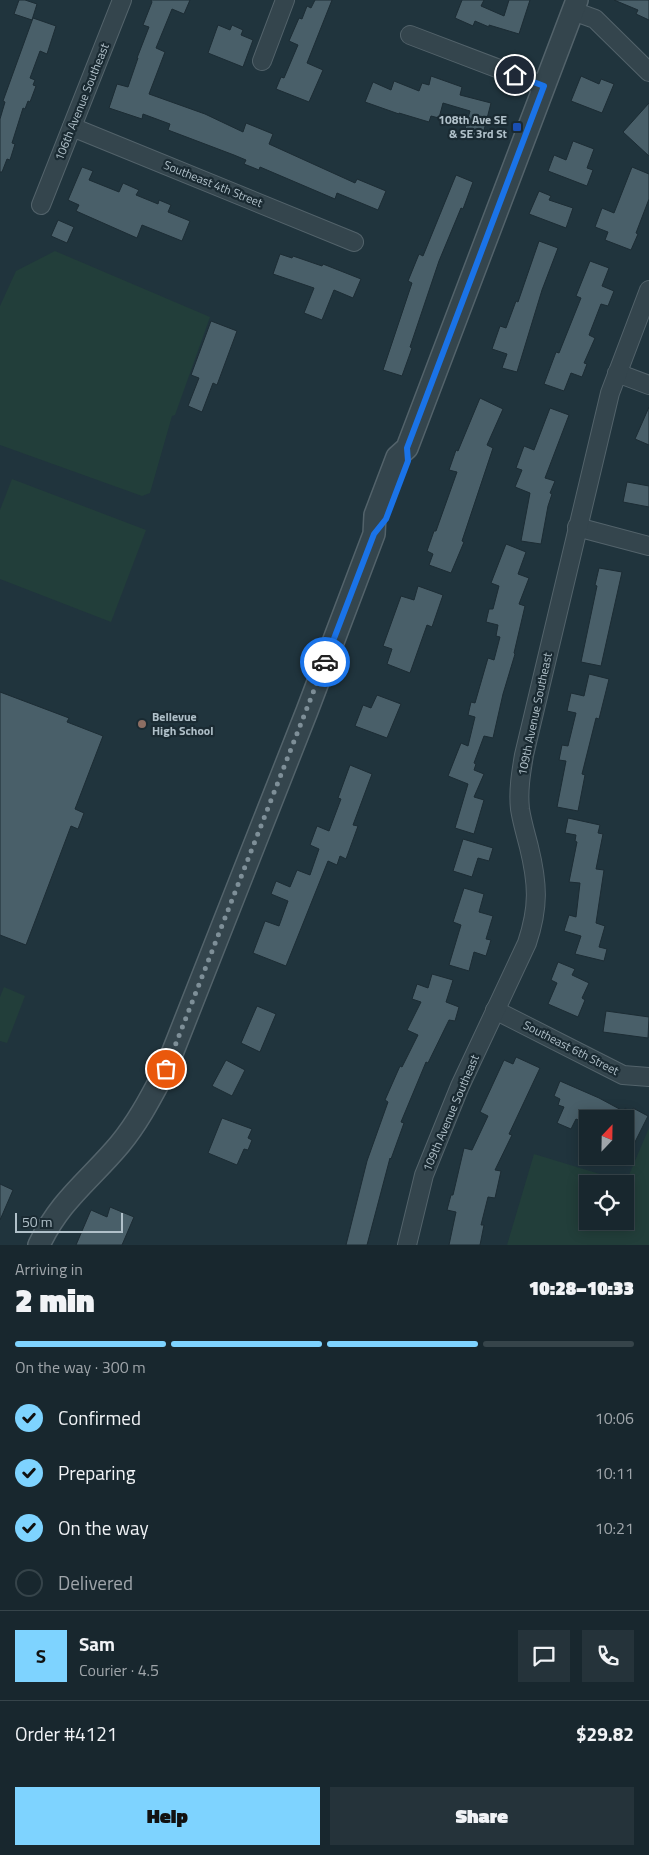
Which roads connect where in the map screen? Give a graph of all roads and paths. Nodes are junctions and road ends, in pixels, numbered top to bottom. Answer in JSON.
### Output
{"nodes":[{"id":1,"x":122,"y":0,"type":"edge"},
{"id":2,"x":285,"y":0,"type":"edge"},
{"id":3,"x":575,"y":5,"type":"edge"},
{"id":4,"x":410,"y":35,"type":"dead end"},
{"id":5,"x":262,"y":61,"type":"dead end"},
{"id":6,"x":649,"y":72,"type":"edge"},
{"id":7,"x":544,"y":86,"type":"junction"},
{"id":8,"x":72,"y":127,"type":"junction"},
{"id":9,"x":41,"y":205,"type":"dead end"},
{"id":10,"x":354,"y":242,"type":"dead end"},
{"id":11,"x":649,"y":290,"type":"edge"},
{"id":12,"x":617,"y":373,"type":"junction"},
{"id":13,"x":649,"y":385,"type":"edge"},
{"id":14,"x":578,"y":527,"type":"junction"},
{"id":15,"x":649,"y":546,"type":"edge"},
{"id":16,"x":496,"y":1010,"type":"junction"},
{"id":17,"x":649,"y":1078,"type":"edge"},
{"id":18,"x":39,"y":1245,"type":"edge"},
{"id":19,"x":407,"y":1245,"type":"edge"}],
"edges":[{"from":1,"to":8,"type":"street","name":"106th Avenue Southeast"},
{"from":2,"to":5,"type":"street"},
{"from":3,"to":6,"type":"street"},
{"from":3,"to":7,"type":"street"},
{"from":4,"to":7,"type":"street"},
{"from":7,"to":18,"type":"street"},
{"from":8,"to":9,"type":"street","name":"106th Avenue Southeast"},
{"from":8,"to":10,"type":"street","name":"Southeast 4th Street"},
{"from":11,"to":12,"type":"street","name":"109th Avenue Southeast"},
{"from":12,"to":13,"type":"street"},
{"from":12,"to":14,"type":"street","name":"109th Avenue Southeast"},
{"from":14,"to":15,"type":"street"},
{"from":14,"to":16,"type":"street","name":"109th Avenue Southeast"},
{"from":16,"to":17,"type":"street","name":"Southeast 6th Street"},
{"from":16,"to":19,"type":"street","name":"109th Avenue Southeast"}]}
